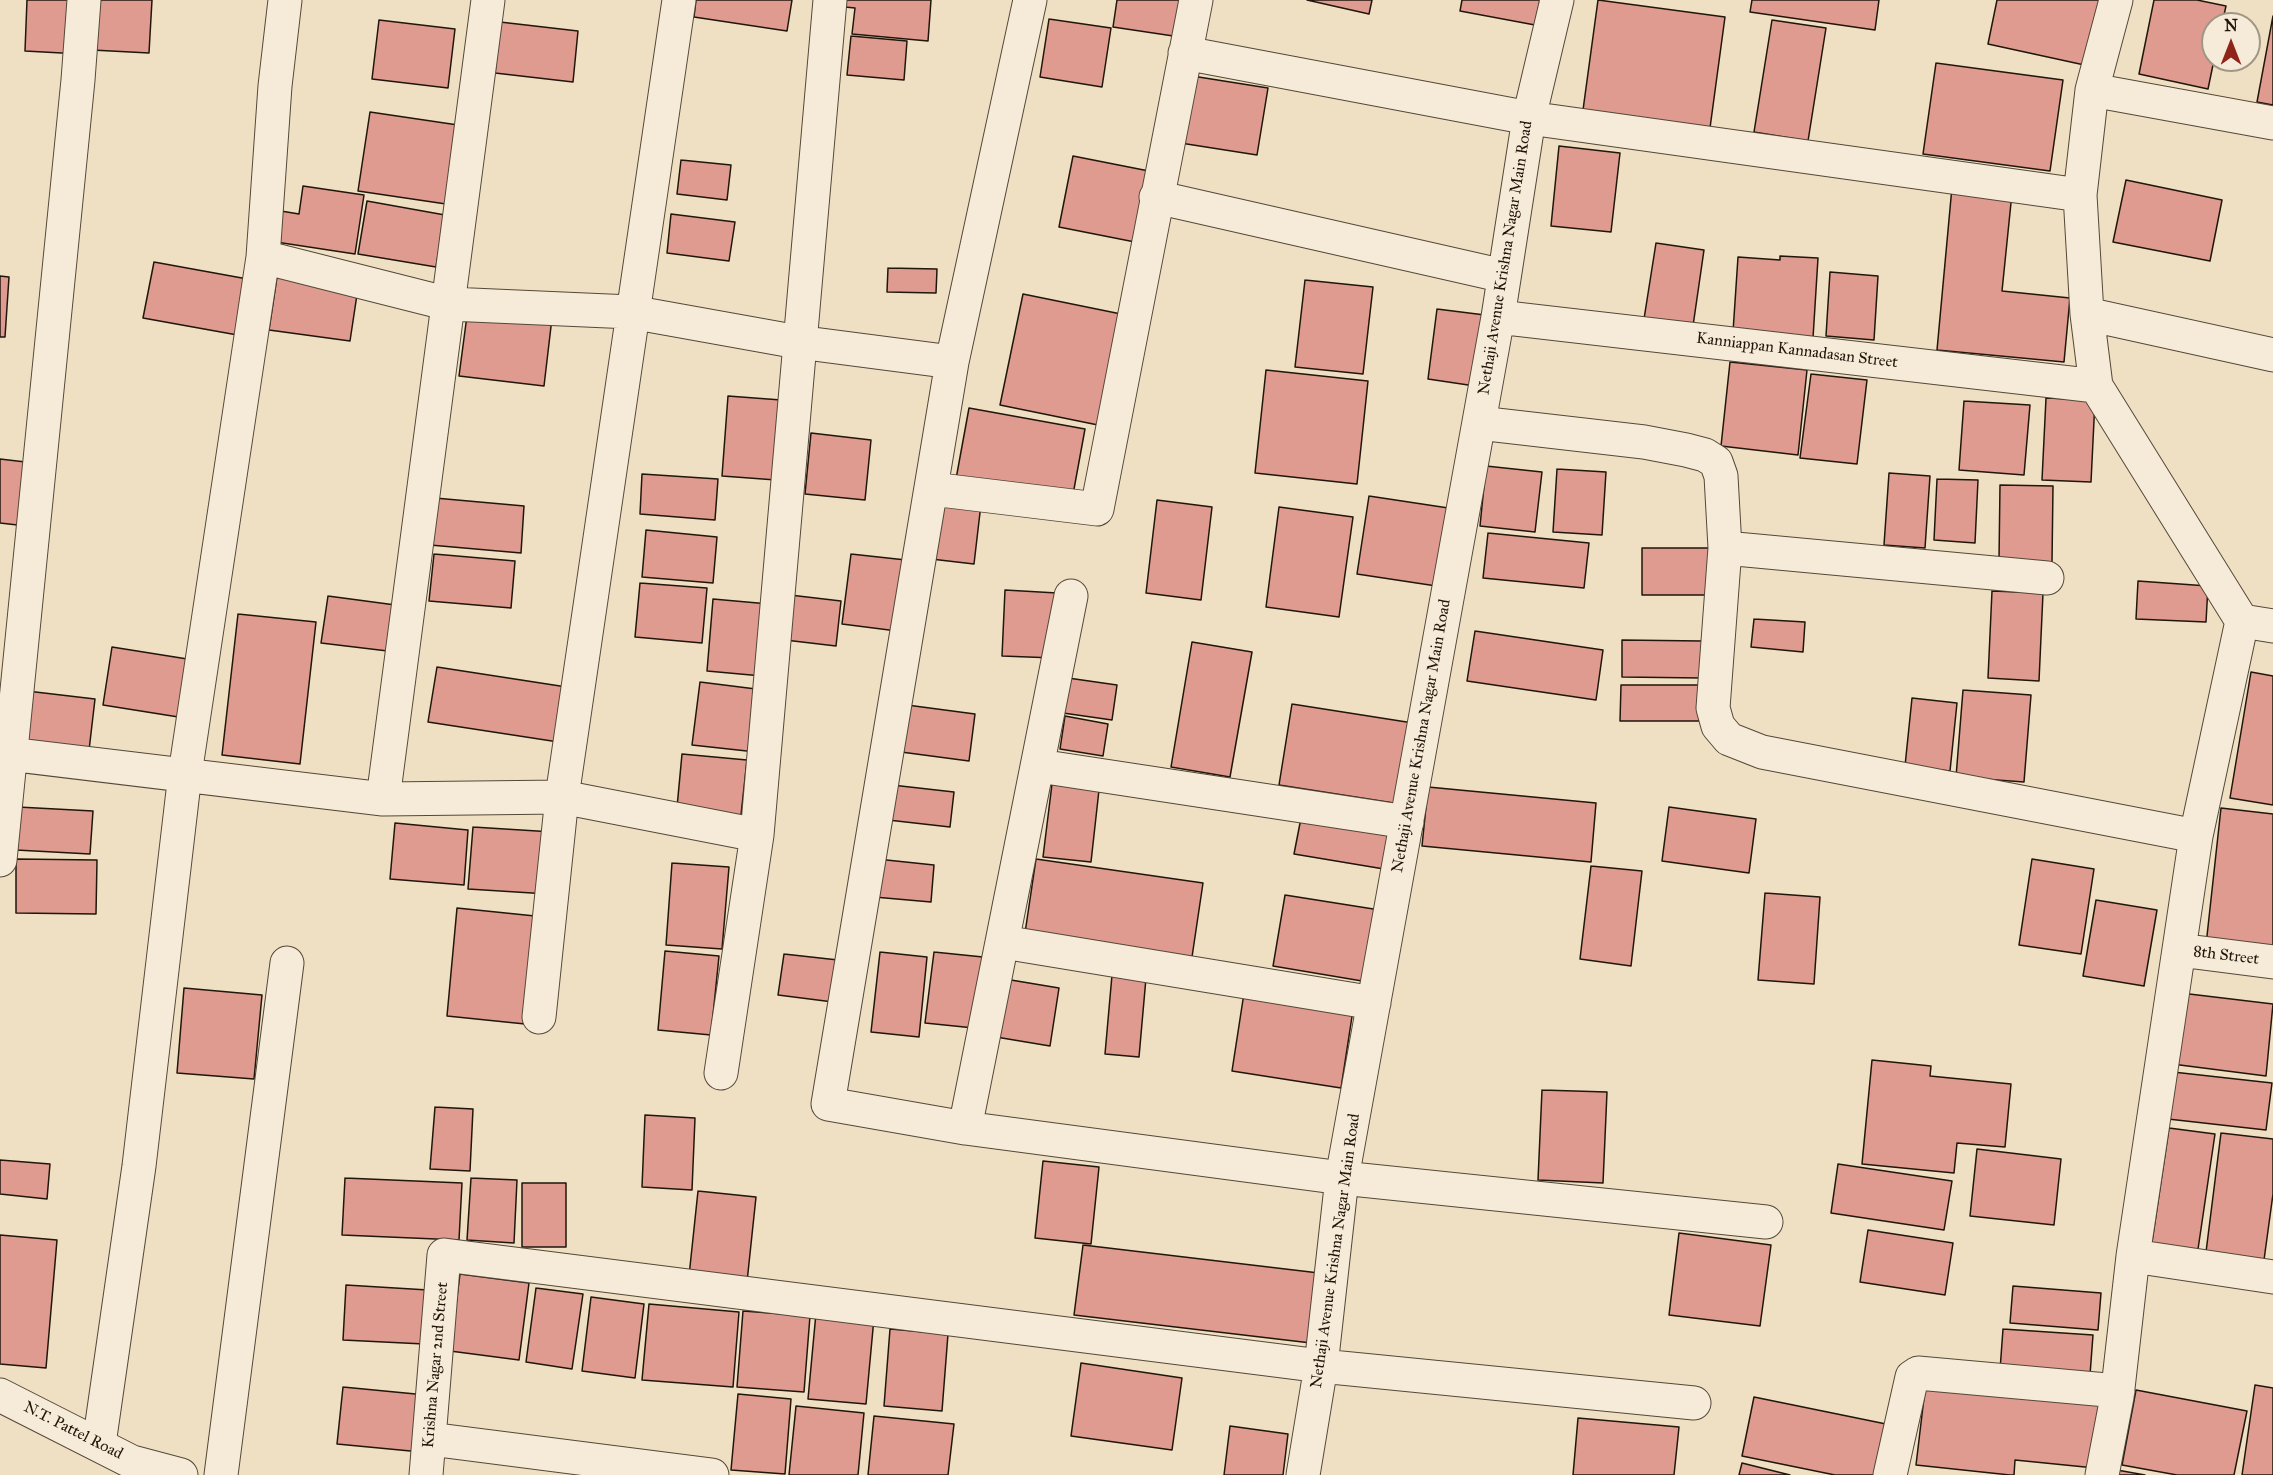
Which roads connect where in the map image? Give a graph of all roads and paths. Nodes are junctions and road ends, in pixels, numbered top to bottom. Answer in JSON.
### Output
{"nodes":[{"id":1,"x":84,"y":0,"type":"edge"},
{"id":2,"x":285,"y":0,"type":"edge"},
{"id":3,"x":488,"y":0,"type":"edge"},
{"id":4,"x":679,"y":0,"type":"edge"},
{"id":5,"x":830,"y":0,"type":"edge"},
{"id":6,"x":1030,"y":0,"type":"edge"},
{"id":7,"x":1196,"y":0,"type":"edge"},
{"id":8,"x":1557,"y":0,"type":"edge"},
{"id":9,"x":2116,"y":0,"type":"edge"},
{"id":10,"x":1185,"y":53,"type":"junction"},
{"id":11,"x":2092,"y":90,"type":"junction"},
{"id":12,"x":1528,"y":118,"type":"junction"},
{"id":13,"x":2273,"y":123,"type":"edge"},
{"id":14,"x":2080,"y":195,"type":"junction"},
{"id":15,"x":1156,"y":197,"type":"junction"},
{"id":16,"x":263,"y":257,"type":"junction"},
{"id":17,"x":1504,"y":276,"type":"junction"},
{"id":18,"x":449,"y":304,"type":"junction"},
{"id":19,"x":631,"y":312,"type":"junction"},
{"id":20,"x":2087,"y":315,"type":"junction"},
{"id":21,"x":1498,"y":317,"type":"junction"},
{"id":22,"x":798,"y":342,"type":"junction"},
{"id":23,"x":2273,"y":354,"type":"edge"},
{"id":24,"x":952,"y":362,"type":"junction"},
{"id":25,"x":2096,"y":386,"type":"junction"},
{"id":26,"x":1479,"y":423,"type":"junction"},
{"id":27,"x":932,"y":489,"type":"junction"},
{"id":28,"x":1725,"y":548,"type":"junction"},
{"id":29,"x":2047,"y":578,"type":"dead end"},
{"id":30,"x":1071,"y":596,"type":"dead end"},
{"id":31,"x":2258,"y":623,"type":"edge"},
{"id":32,"x":6,"y":754,"type":"edge"},
{"id":33,"x":1038,"y":766,"type":"junction"},
{"id":34,"x":185,"y":774,"type":"junction"},
{"id":35,"x":562,"y":797,"type":"junction"},
{"id":36,"x":383,"y":799,"type":"junction"},
{"id":37,"x":1407,"y":822,"type":"junction"},
{"id":38,"x":757,"y":836,"type":"junction"},
{"id":39,"x":2196,"y":836,"type":"junction"},
{"id":40,"x":0,"y":860,"type":"edge"},
{"id":41,"x":1003,"y":942,"type":"junction"},
{"id":42,"x":2179,"y":950,"type":"junction"},
{"id":43,"x":2273,"y":962,"type":"edge"},
{"id":44,"x":287,"y":963,"type":"dead end"},
{"id":45,"x":1374,"y":1003,"type":"junction"},
{"id":46,"x":539,"y":1017,"type":"dead end"},
{"id":47,"x":721,"y":1073,"type":"dead end"},
{"id":48,"x":965,"y":1128,"type":"junction"},
{"id":49,"x":1342,"y":1178,"type":"junction"},
{"id":50,"x":1766,"y":1222,"type":"dead end"},
{"id":51,"x":2133,"y":1256,"type":"junction"},
{"id":52,"x":2273,"y":1277,"type":"edge"},
{"id":53,"x":1322,"y":1366,"type":"junction"},
{"id":54,"x":2118,"y":1391,"type":"junction"},
{"id":55,"x":0,"y":1395,"type":"edge"},
{"id":56,"x":1694,"y":1403,"type":"dead end"},
{"id":57,"x":430,"y":1439,"type":"junction"},
{"id":58,"x":99,"y":1444,"type":"junction"},
{"id":59,"x":131,"y":1468,"type":"edge"},
{"id":60,"x":181,"y":1475,"type":"edge"},
{"id":61,"x":221,"y":1475,"type":"edge"},
{"id":62,"x":426,"y":1475,"type":"edge"},
{"id":63,"x":712,"y":1475,"type":"edge"},
{"id":64,"x":1303,"y":1475,"type":"edge"},
{"id":65,"x":1890,"y":1475,"type":"edge"},
{"id":66,"x":2102,"y":1475,"type":"edge"}],
"edges":[{"from":1,"to":32,"type":"street"},
{"from":2,"to":16,"type":"street"},
{"from":3,"to":18,"type":"street"},
{"from":4,"to":19,"type":"street"},
{"from":5,"to":22,"type":"street"},
{"from":6,"to":24,"type":"street"},
{"from":7,"to":10,"type":"street"},
{"from":8,"to":12,"type":"street","name":"Nethaji Avenue Krishna Nagar Main Road"},
{"from":9,"to":11,"type":"street"},
{"from":10,"to":12,"type":"street"},
{"from":10,"to":15,"type":"street"},
{"from":11,"to":13,"type":"street"},
{"from":11,"to":14,"type":"street"},
{"from":12,"to":14,"type":"street"},
{"from":12,"to":17,"type":"street","name":"Nethaji Avenue Krishna Nagar Main Road"},
{"from":14,"to":20,"type":"street"},
{"from":15,"to":17,"type":"street"},
{"from":15,"to":27,"type":"street"},
{"from":16,"to":18,"type":"street"},
{"from":16,"to":34,"type":"street"},
{"from":17,"to":21,"type":"street","name":"Nethaji Avenue Krishna Nagar Main Road"},
{"from":18,"to":19,"type":"street"},
{"from":18,"to":36,"type":"street"},
{"from":19,"to":22,"type":"street"},
{"from":19,"to":35,"type":"street"},
{"from":20,"to":23,"type":"street"},
{"from":20,"to":25,"type":"street"},
{"from":21,"to":25,"type":"street","name":"Kanniappan Kannadasan Street"},
{"from":21,"to":26,"type":"street","name":"Nethaji Avenue Krishna Nagar Main Road"},
{"from":22,"to":24,"type":"street"},
{"from":22,"to":38,"type":"street"},
{"from":24,"to":27,"type":"street"},
{"from":25,"to":31,"type":"street"},
{"from":26,"to":28,"type":"street"},
{"from":26,"to":37,"type":"street","name":"Nethaji Avenue Krishna Nagar Main Road"},
{"from":27,"to":48,"type":"street"},
{"from":28,"to":29,"type":"street"},
{"from":28,"to":39,"type":"street"},
{"from":30,"to":33,"type":"street"},
{"from":31,"to":39,"type":"street"},
{"from":32,"to":34,"type":"street"},
{"from":32,"to":40,"type":"street"},
{"from":33,"to":37,"type":"street"},
{"from":33,"to":41,"type":"street"},
{"from":34,"to":36,"type":"street"},
{"from":34,"to":58,"type":"street"},
{"from":35,"to":36,"type":"street"},
{"from":35,"to":38,"type":"street"},
{"from":35,"to":46,"type":"street"},
{"from":37,"to":45,"type":"street","name":"Nethaji Avenue Krishna Nagar Main Road"},
{"from":38,"to":47,"type":"street"},
{"from":39,"to":42,"type":"street"},
{"from":41,"to":45,"type":"street"},
{"from":41,"to":48,"type":"street"},
{"from":42,"to":43,"type":"street","name":"8th Street"},
{"from":42,"to":51,"type":"street"},
{"from":44,"to":61,"type":"street"},
{"from":45,"to":49,"type":"street","name":"Nethaji Avenue Krishna Nagar Main Road"},
{"from":48,"to":49,"type":"street"},
{"from":49,"to":50,"type":"street"},
{"from":49,"to":53,"type":"street","name":"Nethaji Avenue Krishna Nagar Main Road"},
{"from":51,"to":52,"type":"street"},
{"from":51,"to":54,"type":"street"},
{"from":53,"to":56,"type":"street"},
{"from":53,"to":57,"type":"street","name":"Krishna Nagar 2nd Street"},
{"from":53,"to":64,"type":"street","name":"Nethaji Avenue Krishna Nagar Main Road"},
{"from":54,"to":65,"type":"street"},
{"from":54,"to":66,"type":"street"},
{"from":55,"to":58,"type":"street","name":"N.T. Pattel Road"},
{"from":57,"to":62,"type":"street","name":"Krishna Nagar 2nd Street"},
{"from":57,"to":63,"type":"street"},
{"from":58,"to":59,"type":"street","name":"N.T. Pattel Road"},
{"from":59,"to":60,"type":"street","name":"N.T. Pattel Road"}]}
